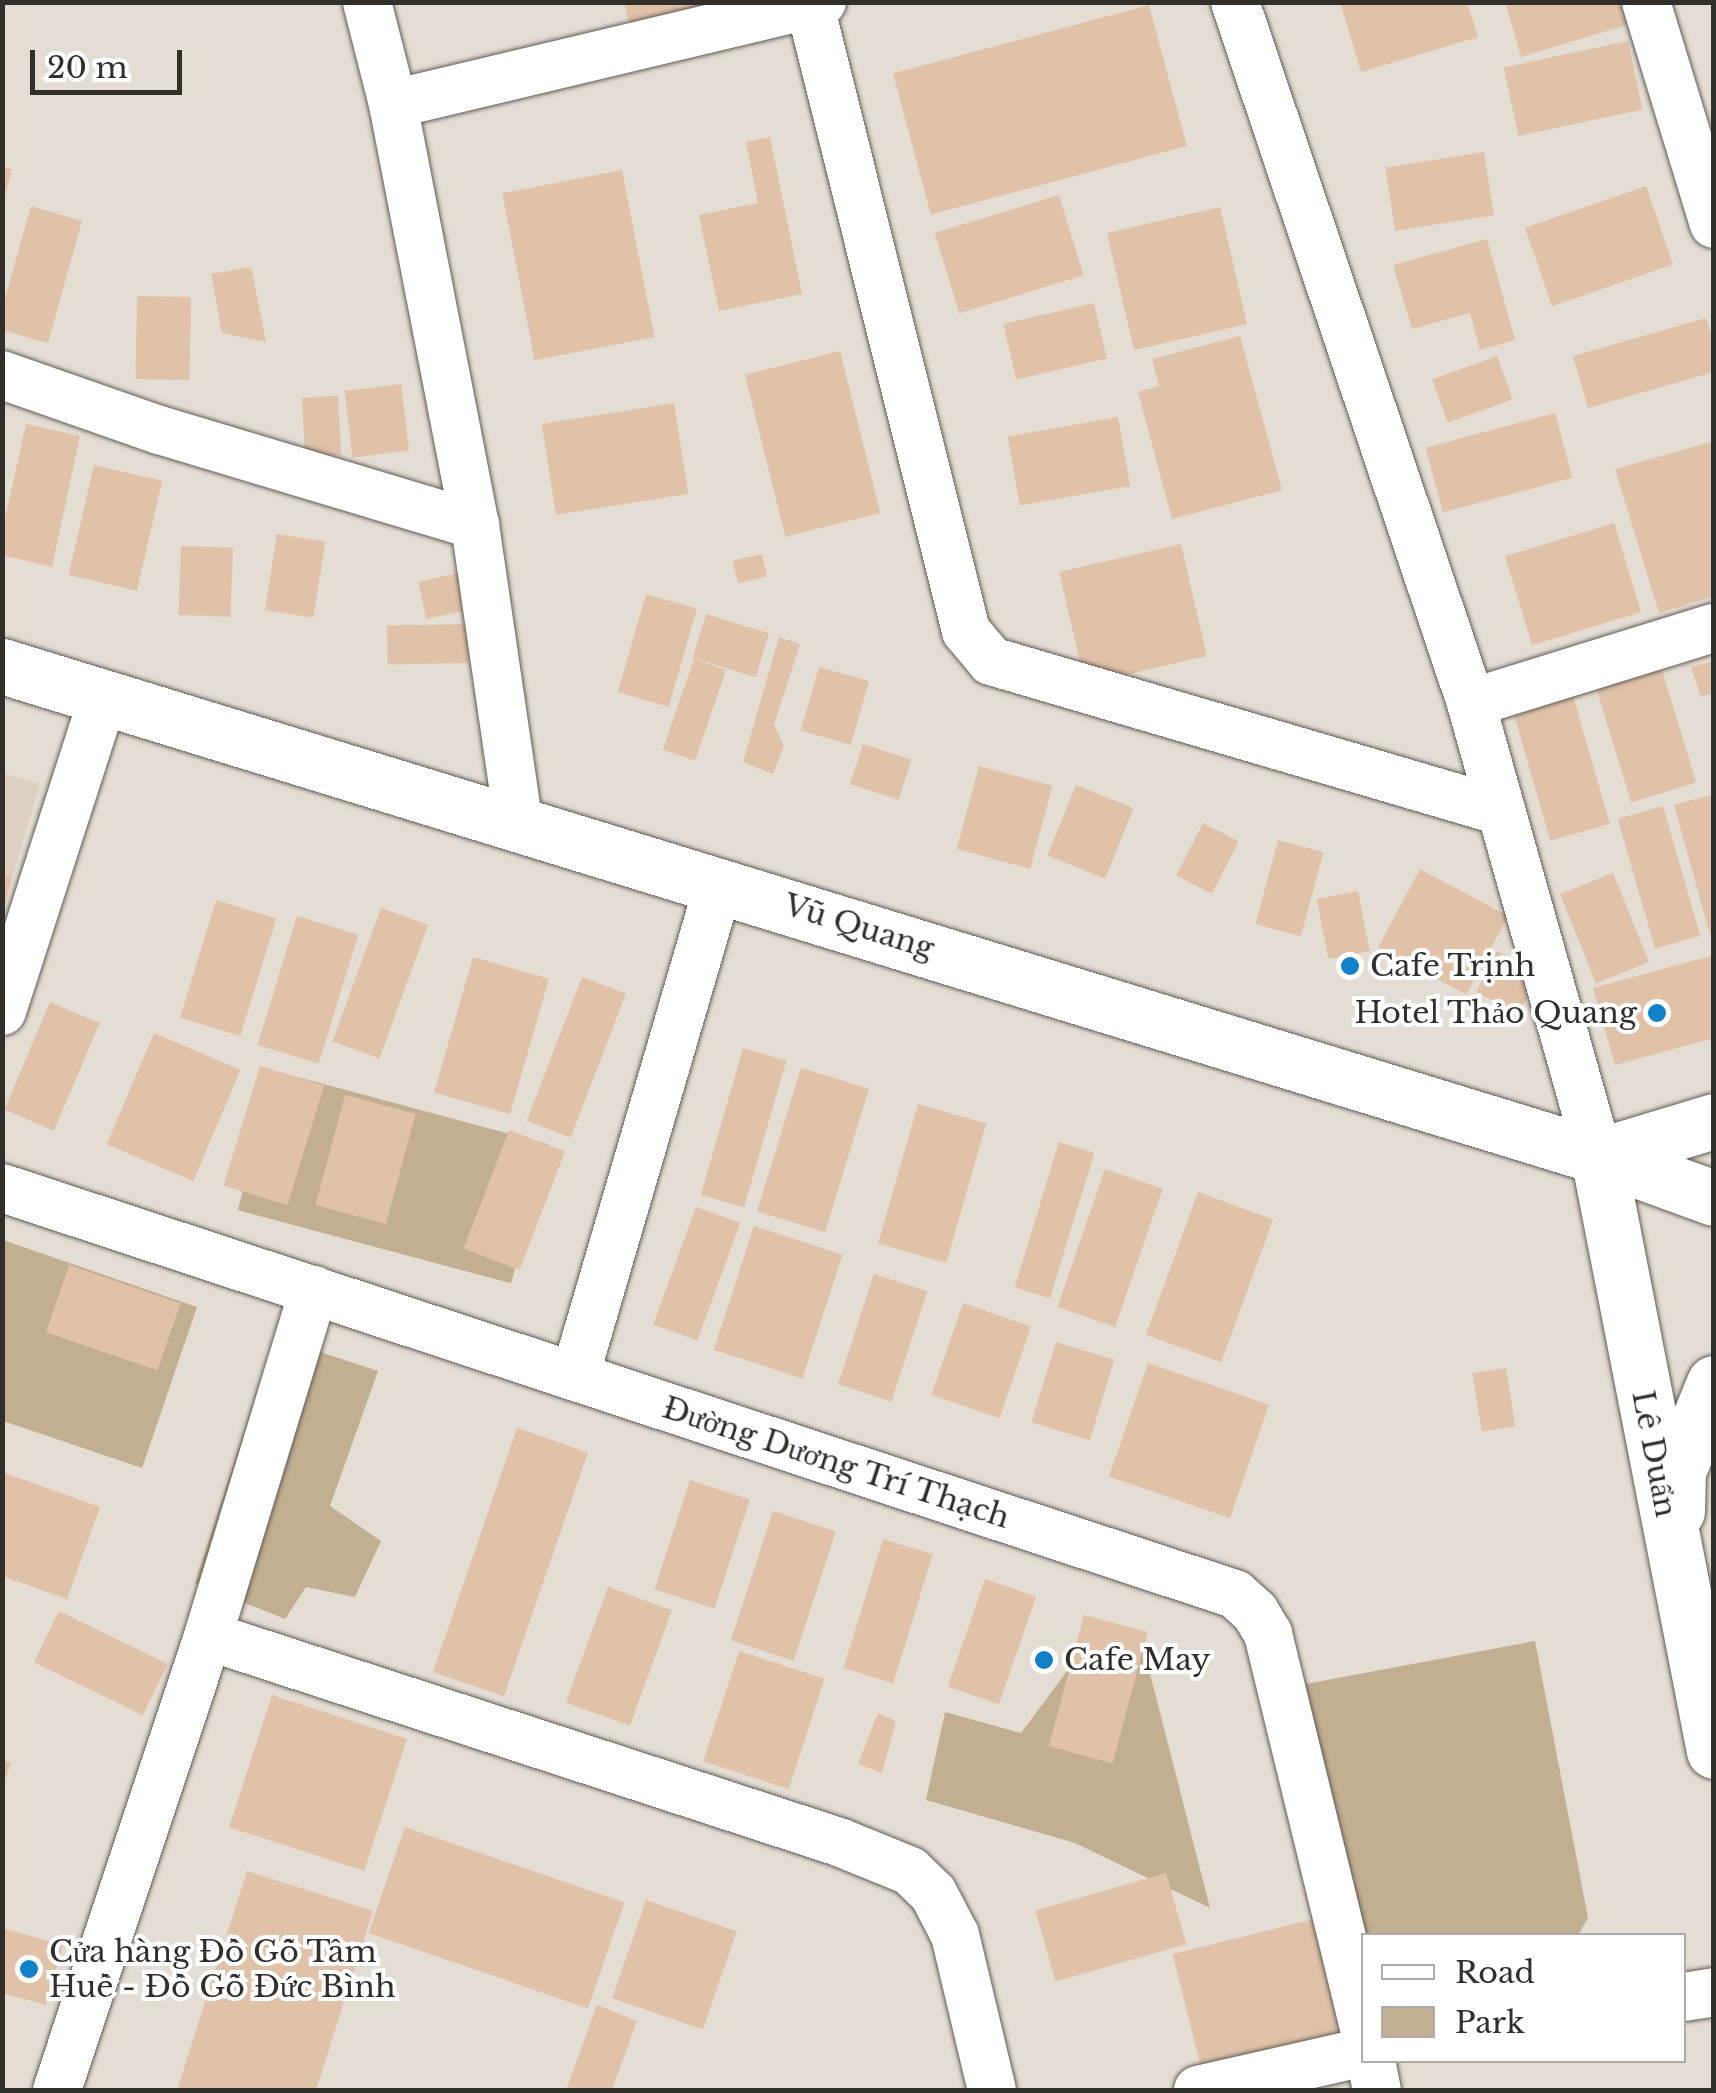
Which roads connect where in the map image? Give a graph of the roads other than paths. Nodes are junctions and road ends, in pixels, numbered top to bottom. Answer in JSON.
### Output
{"nodes":[{"id":1,"x":367,"y":2,"type":"edge"},
{"id":2,"x":1235,"y":2,"type":"edge"},
{"id":3,"x":1646,"y":2,"type":"edge"},
{"id":4,"x":814,"y":4,"type":"edge"},
{"id":5,"x":394,"y":104,"type":"junction"},
{"id":6,"x":1714,"y":224,"type":"edge"},
{"id":7,"x":2,"y":375,"type":"edge"},
{"id":8,"x":475,"y":525,"type":"junction"},
{"id":9,"x":1714,"y":628,"type":"edge"},
{"id":10,"x":2,"y":666,"type":"edge"},
{"id":11,"x":104,"y":696,"type":"junction"},
{"id":12,"x":1471,"y":703,"type":"junction"},
{"id":13,"x":1501,"y":811,"type":"junction"},
{"id":14,"x":518,"y":825,"type":"junction"},
{"id":15,"x":719,"y":884,"type":"junction"},
{"id":16,"x":2,"y":1011,"type":"edge"},
{"id":17,"x":1714,"y":1120,"type":"edge"},
{"id":18,"x":1598,"y":1156,"type":"junction"},
{"id":19,"x":2,"y":1188,"type":"edge"},
{"id":20,"x":1714,"y":1198,"type":"edge"},
{"id":21,"x":314,"y":1290,"type":"junction"},
{"id":22,"x":576,"y":1376,"type":"junction"},
{"id":23,"x":1714,"y":1383,"type":"edge"},
{"id":24,"x":1677,"y":1574,"type":"junction"},
{"id":25,"x":208,"y":1636,"type":"junction"},
{"id":26,"x":1714,"y":1752,"type":"edge"},
{"id":27,"x":1714,"y":1992,"type":"edge"},
{"id":28,"x":1686,"y":1997,"type":"edge"},
{"id":29,"x":1361,"y":2016,"type":"edge"},
{"id":30,"x":1361,"y":2053,"type":"edge"},
{"id":31,"x":1372,"y":2063,"type":"edge"},
{"id":32,"x":58,"y":2090,"type":"edge"},
{"id":33,"x":992,"y":2090,"type":"edge"},
{"id":34,"x":1198,"y":2090,"type":"edge"},
{"id":35,"x":1377,"y":2090,"type":"edge"}],
"edges":[{"from":1,"to":5,"type":"street"},
{"from":2,"to":12,"type":"street"},
{"from":3,"to":6,"type":"street"},
{"from":4,"to":5,"type":"street"},
{"from":4,"to":13,"type":"street"},
{"from":5,"to":8,"type":"street"},
{"from":7,"to":8,"type":"street"},
{"from":8,"to":14,"type":"street"},
{"from":9,"to":12,"type":"street"},
{"from":10,"to":11,"type":"main road","name":"Vũ Quang"},
{"from":11,"to":14,"type":"main road","name":"Vũ Quang"},
{"from":11,"to":16,"type":"street"},
{"from":12,"to":13,"type":"street"},
{"from":13,"to":18,"type":"street"},
{"from":14,"to":15,"type":"main road","name":"Vũ Quang"},
{"from":15,"to":18,"type":"main road","name":"Vũ Quang"},
{"from":15,"to":22,"type":"street"},
{"from":17,"to":18,"type":"main road"},
{"from":18,"to":20,"type":"main road","name":"Vũ Quang"},
{"from":18,"to":24,"type":"main road","name":"Lê Duẩn"},
{"from":19,"to":21,"type":"street","name":"Đường Dương Trí Thạch"},
{"from":21,"to":22,"type":"street","name":"Đường Dương Trí Thạch"},
{"from":21,"to":25,"type":"street"},
{"from":22,"to":29,"type":"street","name":"Đường Dương Trí Thạch"},
{"from":23,"to":24,"type":"main road"},
{"from":24,"to":26,"type":"main road","name":"Lê Duẩn"},
{"from":25,"to":32,"type":"street"},
{"from":25,"to":33,"type":"street"},
{"from":27,"to":28,"type":"street"},
{"from":30,"to":34,"type":"street"},
{"from":31,"to":35,"type":"street"}]}
